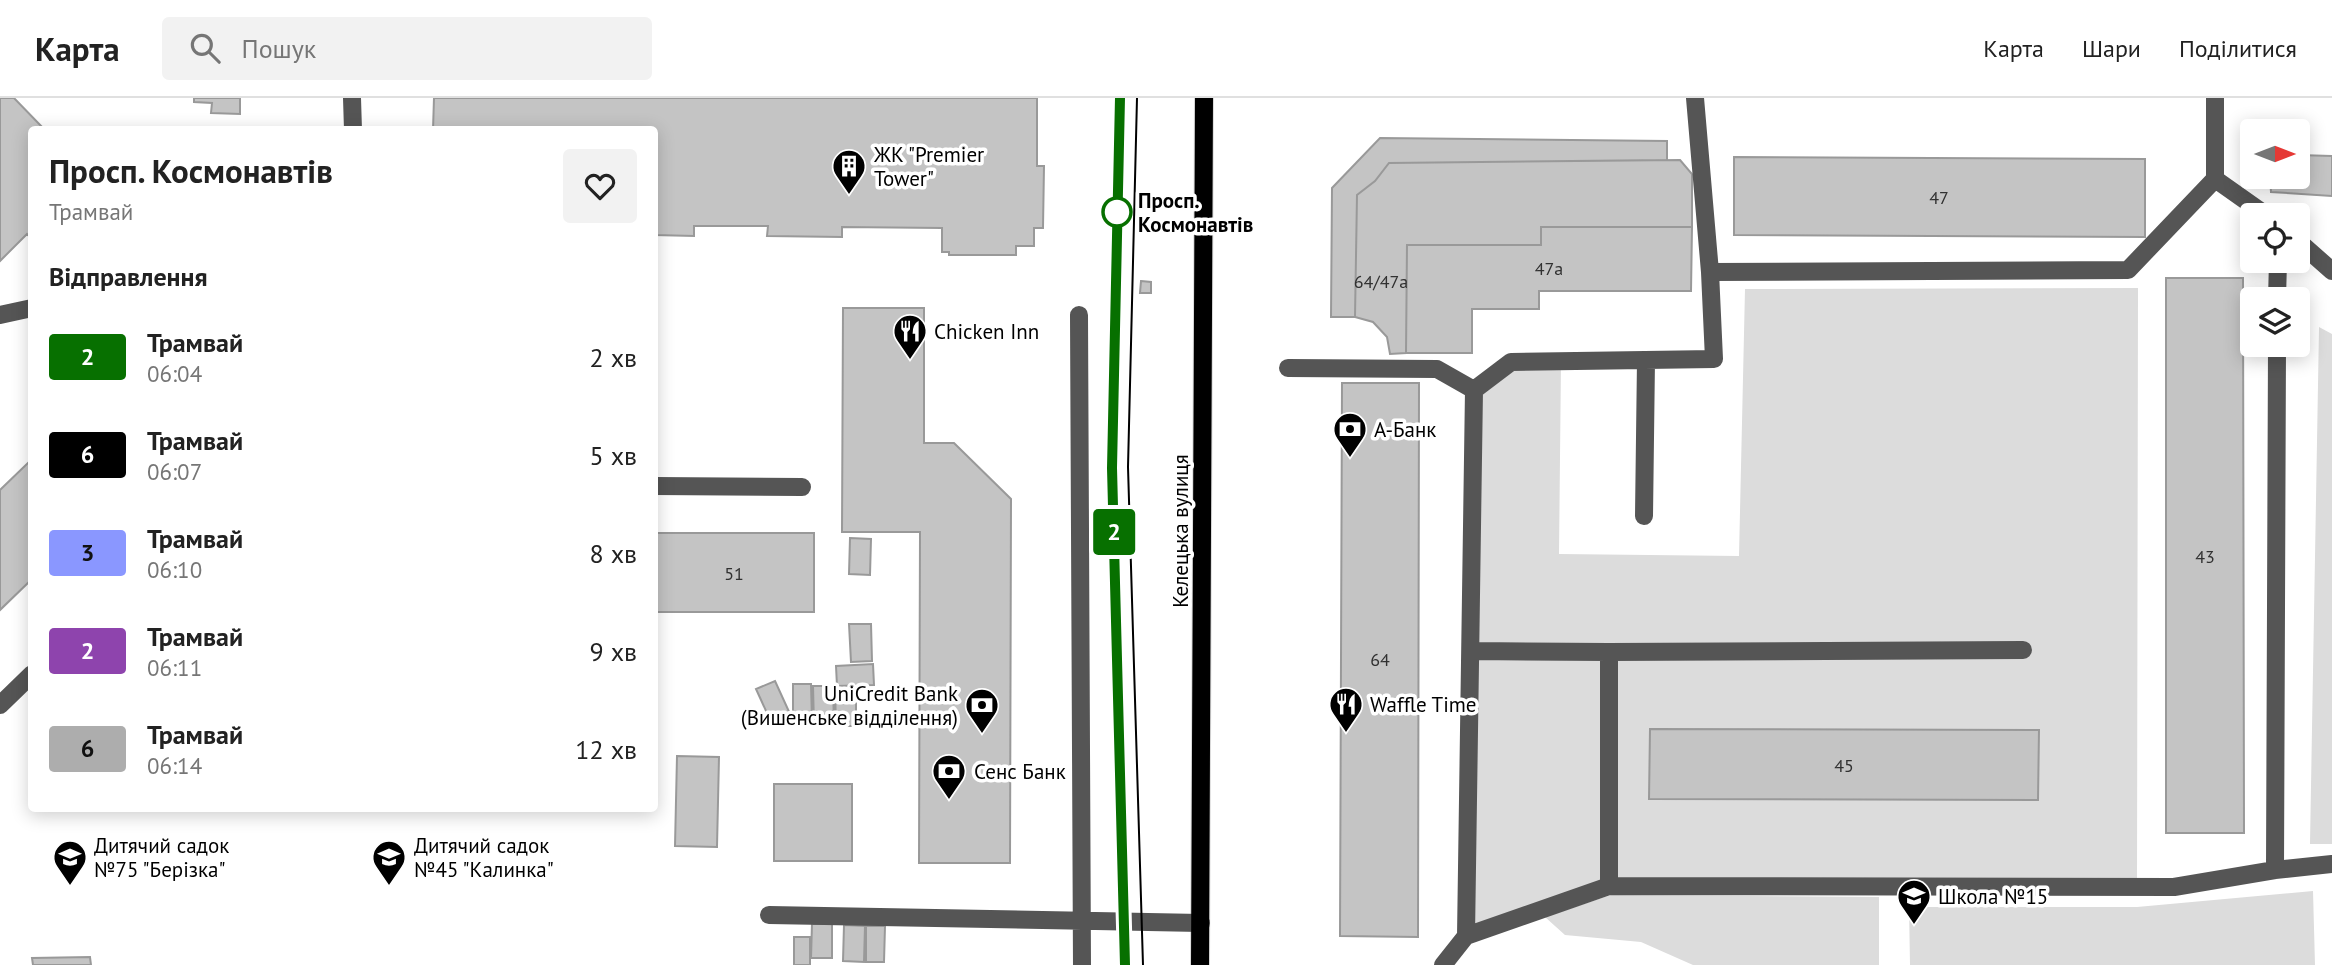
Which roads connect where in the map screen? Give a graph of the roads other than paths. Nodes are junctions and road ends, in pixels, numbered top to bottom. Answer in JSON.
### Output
{"nodes":[{"id":1,"x":352,"y":98,"type":"edge"},
{"id":2,"x":1204,"y":98,"type":"edge"},
{"id":3,"x":1695,"y":98,"type":"edge"},
{"id":4,"x":2215,"y":98,"type":"edge"},
{"id":5,"x":354,"y":126,"type":"edge"},
{"id":6,"x":2215,"y":179,"type":"junction"},
{"id":7,"x":2249,"y":203,"type":"edge"},
{"id":8,"x":2310,"y":252,"type":"edge"},
{"id":9,"x":2332,"y":271,"type":"edge"},
{"id":10,"x":1710,"y":272,"type":"junction"},
{"id":11,"x":28,"y":309,"type":"edge"},
{"id":12,"x":0,"y":315,"type":"edge"},
{"id":13,"x":1079,"y":315,"type":"dead end"},
{"id":14,"x":2277,"y":357,"type":"edge"},
{"id":15,"x":1646,"y":360,"type":"junction"},
{"id":16,"x":1288,"y":368,"type":"dead end"},
{"id":17,"x":1474,"y":390,"type":"junction"},
{"id":18,"x":658,"y":486,"type":"edge"},
{"id":19,"x":802,"y":487,"type":"dead end"},
{"id":20,"x":1644,"y":516,"type":"dead end"},
{"id":21,"x":2023,"y":650,"type":"dead end"},
{"id":22,"x":1472,"y":651,"type":"junction"},
{"id":23,"x":1609,"y":652,"type":"junction"},
{"id":24,"x":28,"y":678,"type":"edge"},
{"id":25,"x":0,"y":705,"type":"edge"},
{"id":26,"x":2332,"y":864,"type":"edge"},
{"id":27,"x":2275,"y":870,"type":"junction"},
{"id":28,"x":1609,"y":886,"type":"junction"},
{"id":29,"x":769,"y":915,"type":"dead end"},
{"id":30,"x":1083,"y":920,"type":"junction"},
{"id":31,"x":1201,"y":923,"type":"junction"},
{"id":32,"x":1466,"y":936,"type":"junction"},
{"id":33,"x":1080,"y":963,"type":"edge"},
{"id":34,"x":1200,"y":965,"type":"edge"},
{"id":35,"x":1443,"y":965,"type":"edge"}],
"edges":[{"from":1,"to":5,"type":"lane"},
{"from":2,"to":31,"type":"main road","name":"Келецька вулиця"},
{"from":3,"to":10,"type":"lane"},
{"from":4,"to":6,"type":"lane"},
{"from":6,"to":7,"type":"lane"},
{"from":6,"to":10,"type":"lane"},
{"from":8,"to":9,"type":"lane"},
{"from":10,"to":15,"type":"lane"},
{"from":11,"to":12,"type":"lane"},
{"from":13,"to":30,"type":"lane"},
{"from":14,"to":27,"type":"lane"},
{"from":15,"to":17,"type":"lane"},
{"from":15,"to":20,"type":"lane"},
{"from":16,"to":17,"type":"lane"},
{"from":17,"to":22,"type":"lane"},
{"from":18,"to":19,"type":"lane"},
{"from":21,"to":23,"type":"lane"},
{"from":22,"to":23,"type":"lane"},
{"from":22,"to":32,"type":"lane"},
{"from":23,"to":28,"type":"lane"},
{"from":24,"to":25,"type":"lane"},
{"from":26,"to":27,"type":"lane"},
{"from":27,"to":28,"type":"lane"},
{"from":28,"to":32,"type":"lane"},
{"from":29,"to":30,"type":"lane"},
{"from":30,"to":31,"type":"lane"},
{"from":30,"to":33,"type":"lane"},
{"from":31,"to":34,"type":"main road","name":"Келецька вулиця"},
{"from":32,"to":35,"type":"lane"}]}
